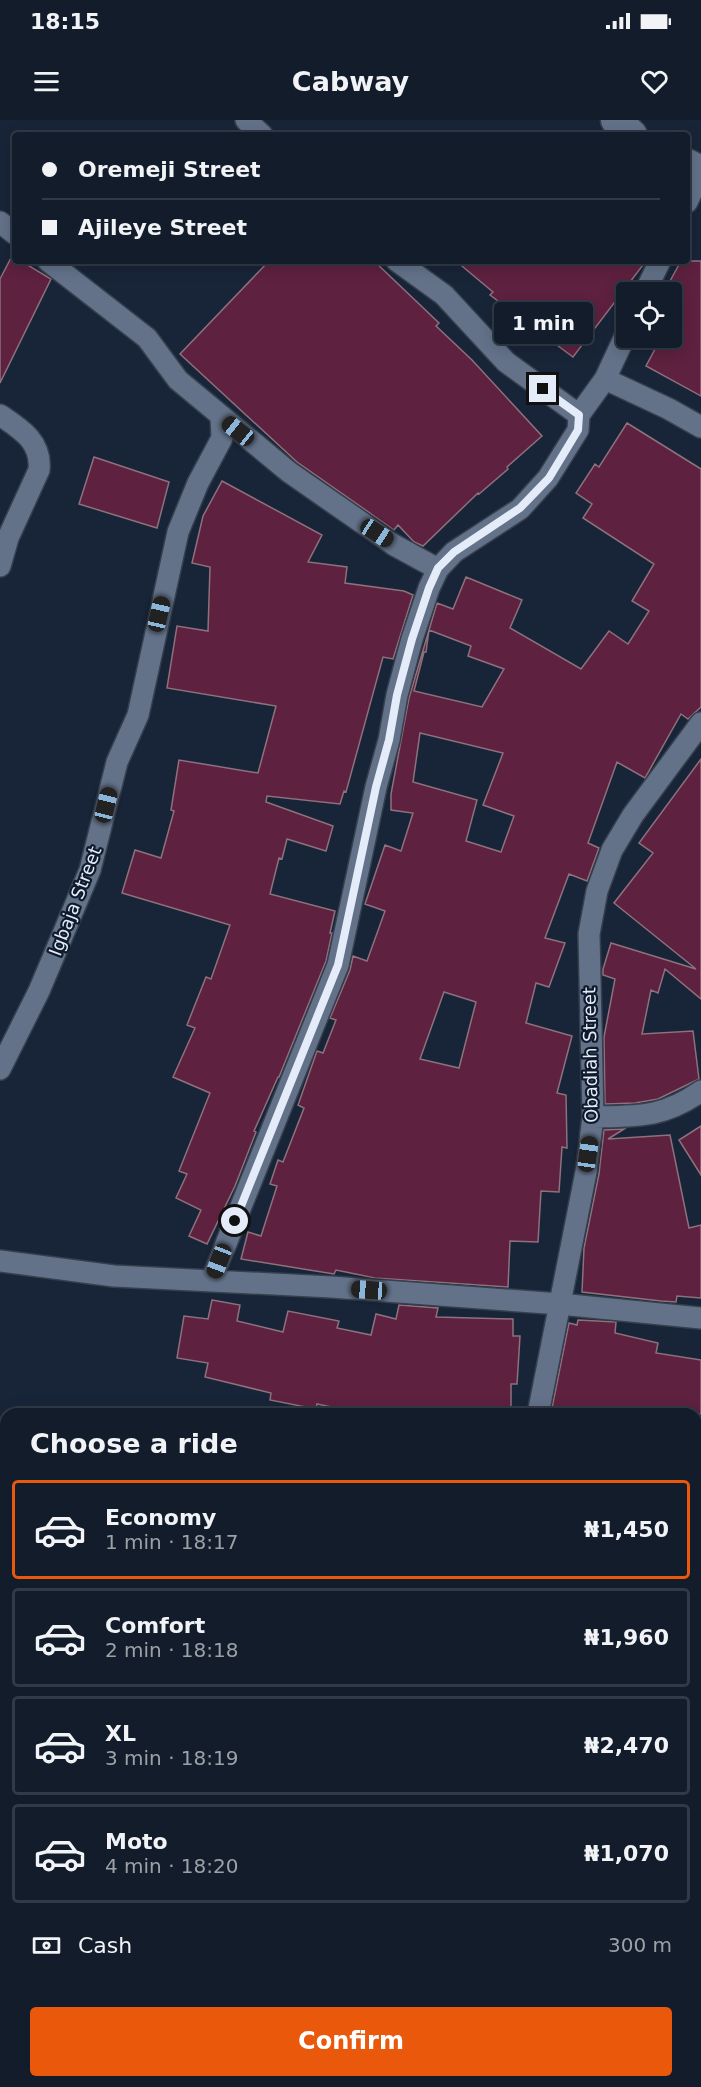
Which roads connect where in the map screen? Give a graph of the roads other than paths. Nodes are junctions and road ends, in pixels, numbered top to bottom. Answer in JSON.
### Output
{"nodes":[{"id":1,"x":246,"y":120,"type":"edge"},
{"id":2,"x":616,"y":120,"type":"edge"},
{"id":3,"x":259,"y":132,"type":"edge"},
{"id":4,"x":629,"y":132,"type":"edge"},
{"id":5,"x":701,"y":171,"type":"edge"},
{"id":6,"x":690,"y":195,"type":"edge"},
{"id":7,"x":0,"y":222,"type":"edge"},
{"id":8,"x":12,"y":232,"type":"edge"},
{"id":9,"x":52,"y":264,"type":"edge"},
{"id":10,"x":401,"y":264,"type":"edge"},
{"id":11,"x":659,"y":264,"type":"edge"},
{"id":12,"x":650,"y":282,"type":"edge"},
{"id":13,"x":620,"y":348,"type":"edge"},
{"id":14,"x":605,"y":379,"type":"junction"},
{"id":15,"x":0,"y":415,"type":"edge"},
{"id":16,"x":579,"y":415,"type":"junction"},
{"id":17,"x":221,"y":417,"type":"junction"},
{"id":18,"x":701,"y":427,"type":"edge"},
{"id":19,"x":0,"y":566,"type":"edge"},
{"id":20,"x":438,"y":568,"type":"junction"},
{"id":21,"x":701,"y":723,"type":"edge"},
{"id":22,"x":0,"y":1069,"type":"edge"},
{"id":23,"x":701,"y":1091,"type":"edge"},
{"id":24,"x":593,"y":1117,"type":"junction"},
{"id":25,"x":0,"y":1261,"type":"edge"},
{"id":26,"x":211,"y":1281,"type":"junction"},
{"id":27,"x":560,"y":1304,"type":"junction"},
{"id":28,"x":701,"y":1318,"type":"edge"},
{"id":29,"x":539,"y":1408,"type":"edge"}],
"edges":[{"from":1,"to":3,"type":"street"},
{"from":2,"to":4,"type":"street"},
{"from":5,"to":6,"type":"street"},
{"from":7,"to":8,"type":"street"},
{"from":9,"to":17,"type":"street"},
{"from":10,"to":16,"type":"street"},
{"from":11,"to":12,"type":"street"},
{"from":13,"to":14,"type":"street"},
{"from":14,"to":16,"type":"street"},
{"from":14,"to":18,"type":"street"},
{"from":15,"to":19,"type":"street"},
{"from":16,"to":20,"type":"street"},
{"from":17,"to":20,"type":"street"},
{"from":17,"to":22,"type":"street","name":"Igbaja Street"},
{"from":20,"to":26,"type":"street"},
{"from":21,"to":24,"type":"street","name":"Obadiah Street"},
{"from":23,"to":24,"type":"street"},
{"from":24,"to":27,"type":"street","name":"Obadiah Street"},
{"from":25,"to":26,"type":"street"},
{"from":26,"to":27,"type":"street"},
{"from":27,"to":28,"type":"street"},
{"from":27,"to":29,"type":"street","name":"Obadiah Street"}]}
